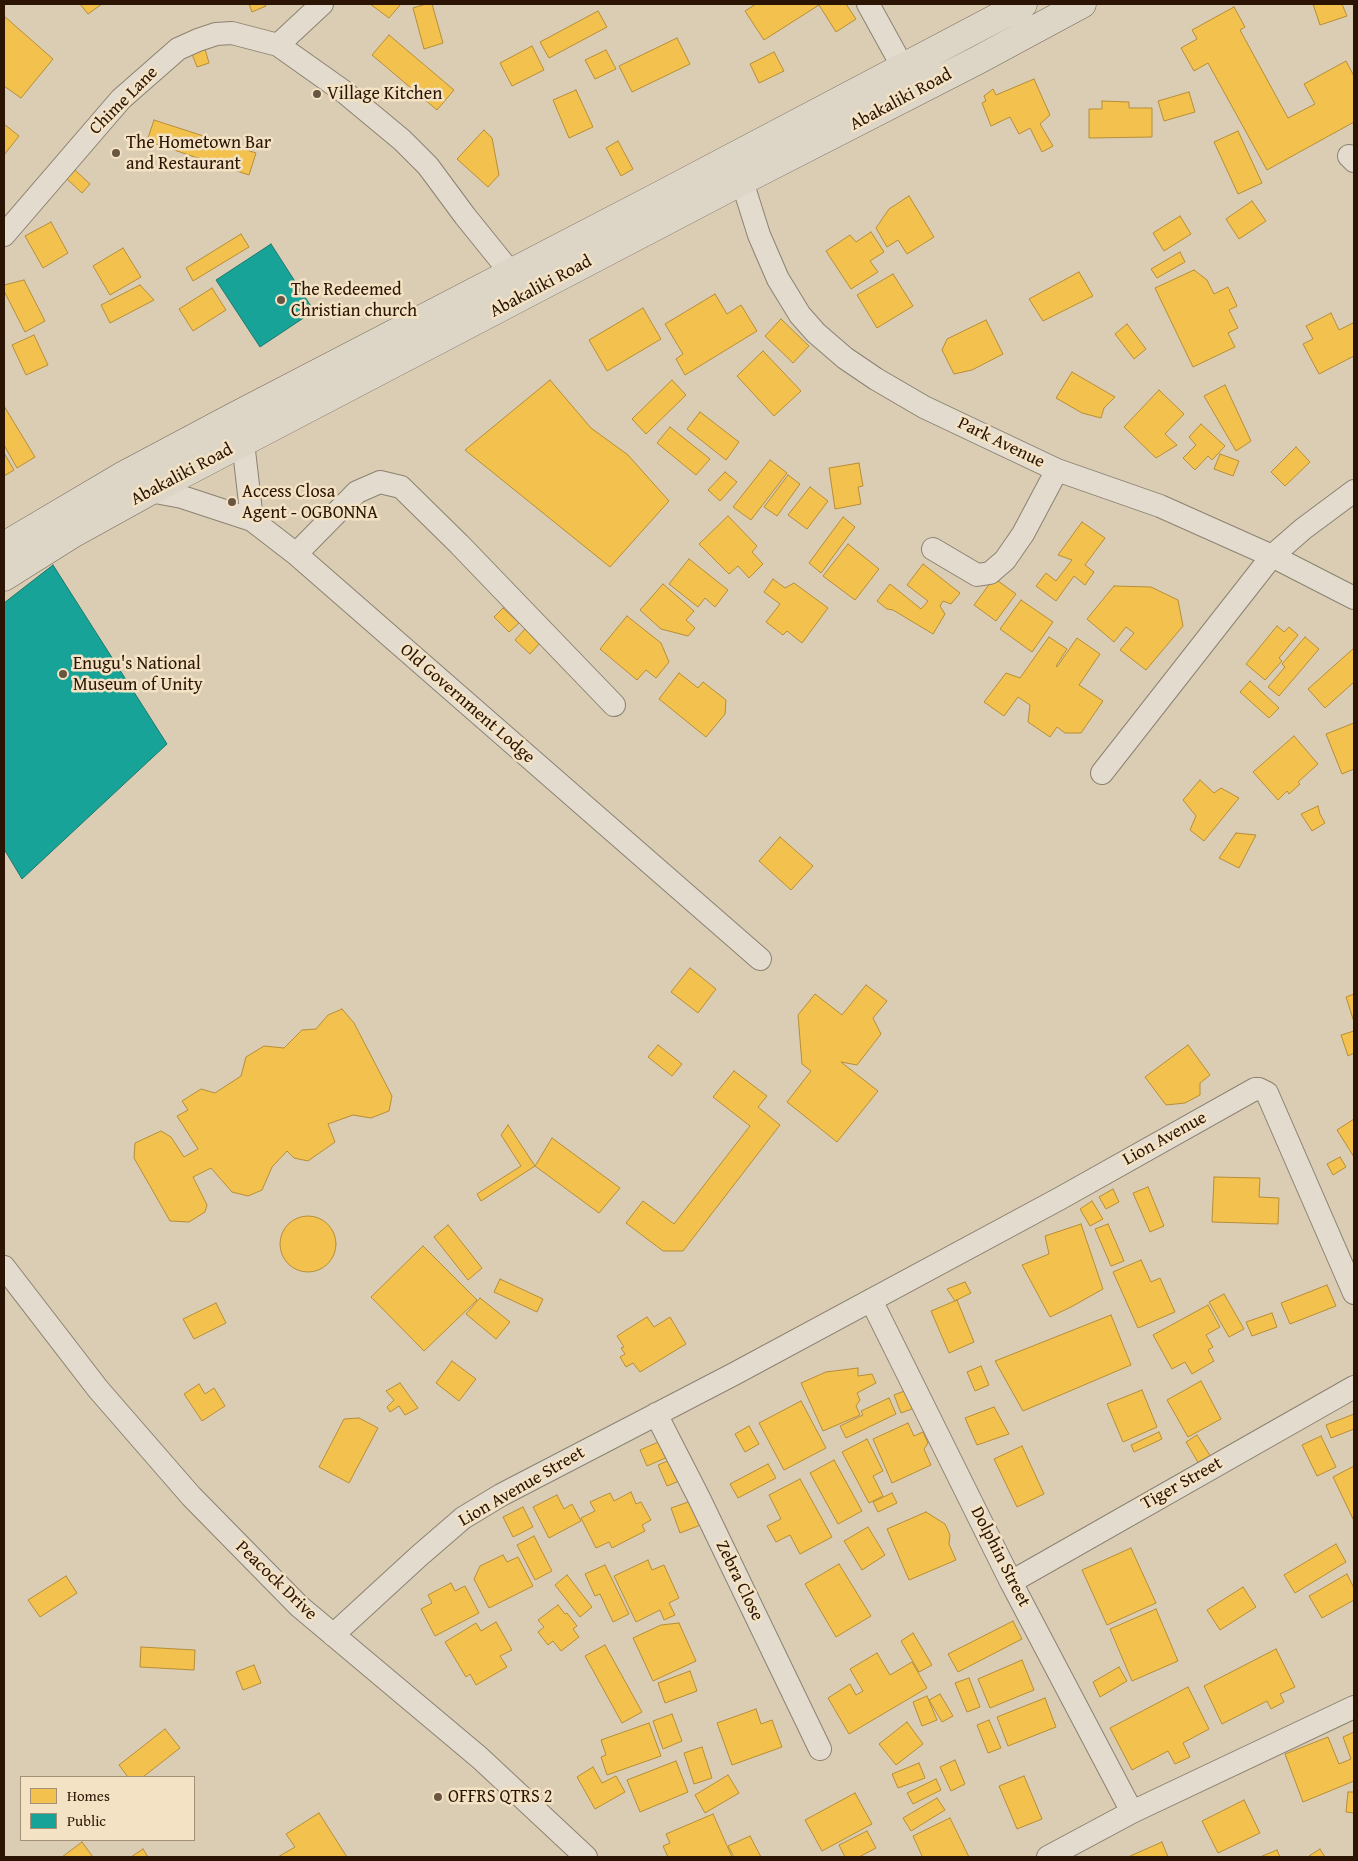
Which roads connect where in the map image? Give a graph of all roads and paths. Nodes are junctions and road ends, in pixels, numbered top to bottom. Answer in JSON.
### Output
{"nodes":[{"id":1,"x":322,"y":4,"type":"edge"},
{"id":2,"x":868,"y":4,"type":"edge"},
{"id":3,"x":1023,"y":4,"type":"edge"},
{"id":4,"x":1082,"y":4,"type":"edge"},
{"id":5,"x":278,"y":45,"type":"junction"},
{"id":6,"x":903,"y":67,"type":"junction"},
{"id":7,"x":917,"y":92,"type":"junction"},
{"id":8,"x":742,"y":181,"type":"junction"},
{"id":9,"x":4,"y":235,"type":"edge"},
{"id":10,"x":511,"y":273,"type":"junction"},
{"id":11,"x":233,"y":417,"type":"junction"},
{"id":12,"x":244,"y":442,"type":"junction"},
{"id":13,"x":1058,"y":470,"type":"junction"},
{"id":14,"x":144,"y":479,"type":"junction"},
{"id":15,"x":1354,"y":491,"type":"edge"},
{"id":16,"x":252,"y":520,"type":"junction"},
{"id":17,"x":4,"y":546,"type":"edge"},
{"id":18,"x":933,"y":549,"type":"dead end"},
{"id":19,"x":296,"y":554,"type":"junction"},
{"id":20,"x":1272,"y":556,"type":"junction"},
{"id":21,"x":4,"y":577,"type":"edge"},
{"id":22,"x":1354,"y":598,"type":"edge"},
{"id":23,"x":614,"y":705,"type":"dead end"},
{"id":24,"x":1102,"y":773,"type":"dead end"},
{"id":25,"x":760,"y":959,"type":"dead end"},
{"id":26,"x":4,"y":1267,"type":"edge"},
{"id":27,"x":1354,"y":1293,"type":"edge"},
{"id":28,"x":871,"y":1300,"type":"junction"},
{"id":29,"x":1354,"y":1387,"type":"edge"},
{"id":30,"x":656,"y":1414,"type":"junction"},
{"id":31,"x":1011,"y":1582,"type":"junction"},
{"id":32,"x":333,"y":1635,"type":"junction"},
{"id":33,"x":1354,"y":1707,"type":"edge"},
{"id":34,"x":820,"y":1749,"type":"dead end"},
{"id":35,"x":1132,"y":1812,"type":"junction"},
{"id":36,"x":586,"y":1857,"type":"edge"},
{"id":37,"x":1048,"y":1857,"type":"edge"}],
"edges":[{"from":1,"to":5,"type":"street"},
{"from":2,"to":6,"type":"street"},
{"from":3,"to":6,"type":"main road","name":"Abakaliki Road"},
{"from":4,"to":7,"type":"main road","name":"Abakaliki Road"},
{"from":5,"to":9,"type":"street","name":"Chime Lane"},
{"from":5,"to":10,"type":"street","name":"Chime Lane"},
{"from":6,"to":7,"type":"street"},
{"from":6,"to":10,"type":"main road","name":"Abakaliki Road"},
{"from":7,"to":8,"type":"main road","name":"Abakaliki Road"},
{"from":8,"to":12,"type":"main road","name":"Abakaliki Road"},
{"from":8,"to":13,"type":"street","name":"Park Avenue"},
{"from":10,"to":11,"type":"main road","name":"Abakaliki Road"},
{"from":11,"to":12,"type":"street"},
{"from":11,"to":14,"type":"main road","name":"Abakaliki Road"},
{"from":12,"to":14,"type":"main road","name":"Abakaliki Road"},
{"from":12,"to":16,"type":"street"},
{"from":13,"to":18,"type":"street"},
{"from":13,"to":20,"type":"street","name":"Park Avenue"},
{"from":14,"to":16,"type":"street","name":"Old Government Lodge"},
{"from":14,"to":17,"type":"main road","name":"Abakaliki Road"},
{"from":14,"to":21,"type":"main road","name":"Abakaliki Road"},
{"from":15,"to":20,"type":"street"},
{"from":16,"to":19,"type":"street","name":"Old Government Lodge"},
{"from":19,"to":23,"type":"street"},
{"from":19,"to":25,"type":"street","name":"Old Government Lodge"},
{"from":20,"to":22,"type":"street","name":"Park Avenue"},
{"from":20,"to":24,"type":"street"},
{"from":26,"to":32,"type":"street","name":"Peacock Drive"},
{"from":27,"to":28,"type":"street","name":"Lion Avenue"},
{"from":28,"to":30,"type":"street","name":"Lion Avenue Street"},
{"from":28,"to":31,"type":"street","name":"Dolphin Street"},
{"from":29,"to":31,"type":"street","name":"Tiger Street"},
{"from":30,"to":32,"type":"street","name":"Lion Avenue Street"},
{"from":30,"to":34,"type":"street","name":"Zebra Close"},
{"from":31,"to":35,"type":"street","name":"Dolphin Street"},
{"from":32,"to":36,"type":"street","name":"Peacock Drive"},
{"from":33,"to":35,"type":"street"},
{"from":35,"to":37,"type":"street"}]}
